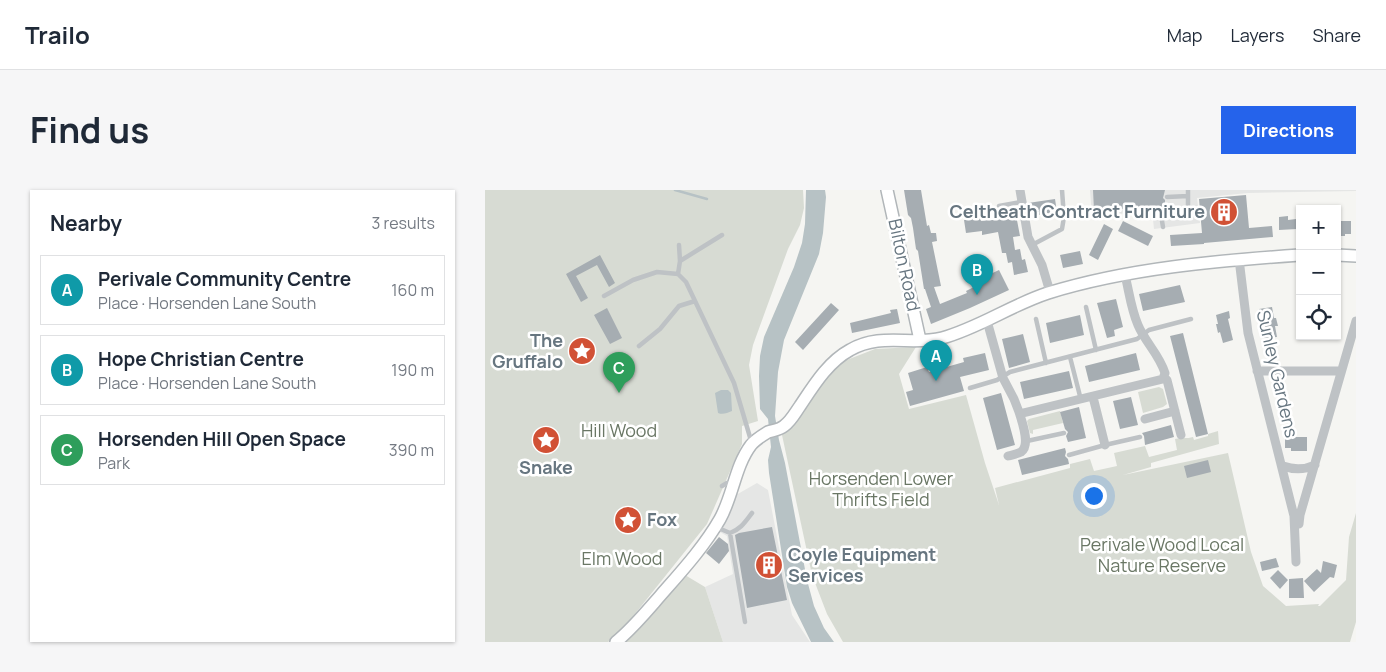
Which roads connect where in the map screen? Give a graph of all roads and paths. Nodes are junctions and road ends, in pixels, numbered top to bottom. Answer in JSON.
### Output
{"nodes":[{"id":1,"x":887,"y":190,"type":"edge"},
{"id":2,"x":1019,"y":190,"type":"edge"},
{"id":3,"x":1062,"y":190,"type":"edge"},
{"id":4,"x":1188,"y":190,"type":"edge"},
{"id":5,"x":1188,"y":196,"type":"junction"},
{"id":6,"x":1167,"y":197,"type":"dead end"},
{"id":7,"x":1021,"y":202,"type":"junction"},
{"id":8,"x":999,"y":206,"type":"dead end"},
{"id":9,"x":1163,"y":227,"type":"dead end"},
{"id":10,"x":722,"y":235,"type":"dead end"},
{"id":11,"x":679,"y":245,"type":"dead end"},
{"id":12,"x":1032,"y":245,"type":"junction"},
{"id":13,"x":1296,"y":255,"type":"edge"},
{"id":14,"x":1341,"y":255,"type":"edge"},
{"id":15,"x":1356,"y":256,"type":"edge"},
{"id":16,"x":1239,"y":259,"type":"junction"},
{"id":17,"x":680,"y":261,"type":"junction"},
{"id":18,"x":678,"y":274,"type":"junction"},
{"id":19,"x":1125,"y":274,"type":"junction"},
{"id":20,"x":1050,"y":292,"type":"junction"},
{"id":21,"x":604,"y":296,"type":"dead end"},
{"id":22,"x":695,"y":301,"type":"junction"},
{"id":23,"x":1086,"y":306,"type":"dead end"},
{"id":24,"x":1191,"y":319,"type":"dead end"},
{"id":25,"x":1036,"y":320,"type":"dead end"},
{"id":26,"x":987,"y":321,"type":"junction"},
{"id":27,"x":1356,"y":321,"type":"edge"},
{"id":28,"x":1143,"y":334,"type":"junction"},
{"id":29,"x":920,"y":340,"type":"junction"},
{"id":30,"x":639,"y":346,"type":"dead end"},
{"id":31,"x":1096,"y":350,"type":"junction"},
{"id":32,"x":1070,"y":357,"type":"junction"},
{"id":33,"x":1046,"y":363,"type":"junction"},
{"id":34,"x":1257,"y":371,"type":"junction"},
{"id":35,"x":1341,"y":371,"type":"junction"},
{"id":36,"x":1003,"y":378,"type":"junction"},
{"id":37,"x":1164,"y":378,"type":"junction"},
{"id":38,"x":970,"y":388,"type":"dead end"},
{"id":39,"x":1093,"y":397,"type":"junction"},
{"id":40,"x":1081,"y":400,"type":"junction"},
{"id":41,"x":1175,"y":411,"type":"junction"},
{"id":42,"x":1019,"y":412,"type":"junction"},
{"id":43,"x":1145,"y":419,"type":"dead end"},
{"id":44,"x":1064,"y":433,"type":"dead end"},
{"id":45,"x":1181,"y":435,"type":"dead end"},
{"id":46,"x":1140,"y":437,"type":"dead end"},
{"id":47,"x":1027,"y":441,"type":"junction"},
{"id":48,"x":752,"y":444,"type":"junction"},
{"id":49,"x":1105,"y":445,"type":"junction"},
{"id":50,"x":1069,"y":455,"type":"dead end"},
{"id":51,"x":1008,"y":456,"type":"dead end"},
{"id":52,"x":1315,"y":465,"type":"junction"},
{"id":53,"x":1283,"y":466,"type":"junction"},
{"id":54,"x":734,"y":485,"type":"junction"},
{"id":55,"x":721,"y":486,"type":"dead end"},
{"id":56,"x":752,"y":513,"type":"dead end"},
{"id":57,"x":715,"y":527,"type":"junction"},
{"id":58,"x":730,"y":533,"type":"junction"},
{"id":59,"x":745,"y":622,"type":"dead end"},
{"id":60,"x":616,"y":642,"type":"edge"}],
"edges":[{"from":1,"to":29,"type":"street","name":"Bilton Road"},
{"from":2,"to":7,"type":"street"},
{"from":3,"to":12,"type":"lane"},
{"from":4,"to":5,"type":"lane"},
{"from":5,"to":6,"type":"lane"},
{"from":5,"to":9,"type":"lane"},
{"from":7,"to":8,"type":"lane"},
{"from":7,"to":12,"type":"street"},
{"from":10,"to":17,"type":"lane"},
{"from":11,"to":17,"type":"lane"},
{"from":12,"to":20,"type":"street"},
{"from":13,"to":16,"type":"street"},
{"from":14,"to":15,"type":"street"},
{"from":16,"to":19,"type":"street"},
{"from":16,"to":34,"type":"street","name":"Sunley Gardens"},
{"from":17,"to":18,"type":"lane"},
{"from":18,"to":21,"type":"lane"},
{"from":18,"to":22,"type":"lane"},
{"from":19,"to":20,"type":"street"},
{"from":19,"to":28,"type":"street"},
{"from":20,"to":26,"type":"street"},
{"from":22,"to":30,"type":"lane"},
{"from":22,"to":48,"type":"lane"},
{"from":23,"to":31,"type":"lane"},
{"from":24,"to":28,"type":"lane"},
{"from":25,"to":33,"type":"lane"},
{"from":26,"to":29,"type":"street"},
{"from":26,"to":36,"type":"street"},
{"from":27,"to":35,"type":"street"},
{"from":28,"to":31,"type":"lane"},
{"from":28,"to":37,"type":"street"},
{"from":29,"to":48,"type":"street"},
{"from":31,"to":32,"type":"lane"},
{"from":32,"to":33,"type":"lane"},
{"from":32,"to":40,"type":"lane"},
{"from":33,"to":36,"type":"lane"},
{"from":34,"to":35,"type":"street"},
{"from":34,"to":53,"type":"street","name":"Sunley Gardens"},
{"from":35,"to":52,"type":"street"},
{"from":36,"to":38,"type":"lane"},
{"from":36,"to":42,"type":"street"},
{"from":37,"to":39,"type":"street"},
{"from":37,"to":41,"type":"street"},
{"from":39,"to":40,"type":"street"},
{"from":39,"to":49,"type":"street"},
{"from":40,"to":42,"type":"street"},
{"from":41,"to":43,"type":"street"},
{"from":41,"to":45,"type":"street"},
{"from":42,"to":47,"type":"street"},
{"from":44,"to":47,"type":"lane"},
{"from":46,"to":49,"type":"lane"},
{"from":47,"to":51,"type":"street"},
{"from":48,"to":54,"type":"street"},
{"from":49,"to":50,"type":"lane"},
{"from":52,"to":53,"type":"street","name":"Sunley Gardens"},
{"from":52,"to":53,"type":"street","name":"Sunley Gardens"},
{"from":54,"to":55,"type":"lane"},
{"from":54,"to":57,"type":"street"},
{"from":56,"to":58,"type":"lane"},
{"from":57,"to":58,"type":"lane"},
{"from":57,"to":60,"type":"street"},
{"from":58,"to":59,"type":"lane"}]}
